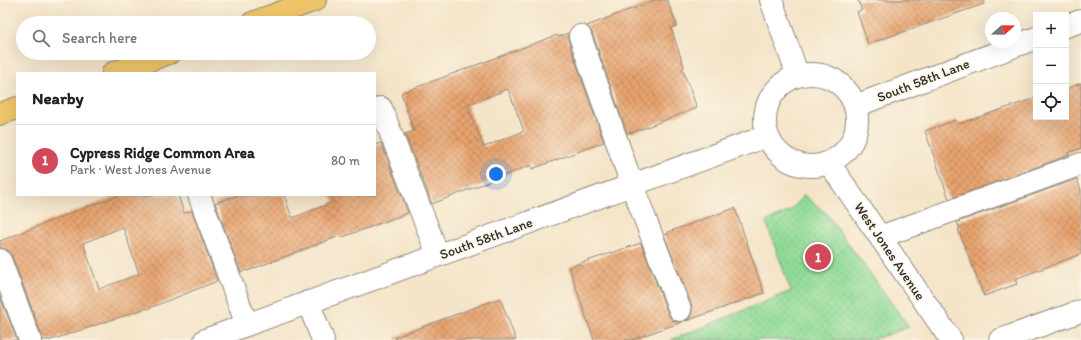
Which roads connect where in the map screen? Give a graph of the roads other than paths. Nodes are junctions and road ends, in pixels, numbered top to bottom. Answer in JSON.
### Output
{"nodes":[{"id":1,"x":316,"y":0,"type":"edge"},
{"id":2,"x":771,"y":0,"type":"edge"},
{"id":3,"x":271,"y":16,"type":"edge"},
{"id":4,"x":1081,"y":21,"type":"edge"},
{"id":5,"x":1069,"y":25,"type":"edge"},
{"id":6,"x":580,"y":36,"type":"dead end"},
{"id":7,"x":1033,"y":39,"type":"edge"},
{"id":8,"x":149,"y":60,"type":"edge"},
{"id":9,"x":116,"y":72,"type":"edge"},
{"id":10,"x":798,"y":76,"type":"junction"},
{"id":11,"x":855,"y":106,"type":"junction"},
{"id":12,"x":381,"y":108,"type":"dead end"},
{"id":13,"x":767,"y":136,"type":"junction"},
{"id":14,"x":829,"y":163,"type":"junction"},
{"id":15,"x":1081,"y":164,"type":"edge"},
{"id":16,"x":632,"y":185,"type":"junction"},
{"id":17,"x":199,"y":196,"type":"edge"},
{"id":18,"x":880,"y":237,"type":"junction"},
{"id":19,"x":438,"y":255,"type":"junction"},
{"id":20,"x":0,"y":260,"type":"edge"},
{"id":21,"x":308,"y":302,"type":"junction"},
{"id":22,"x":680,"y":310,"type":"dead end"},
{"id":23,"x":1081,"y":310,"type":"edge"},
{"id":24,"x":246,"y":325,"type":"junction"},
{"id":25,"x":30,"y":340,"type":"edge"},
{"id":26,"x":205,"y":340,"type":"edge"},
{"id":27,"x":322,"y":340,"type":"edge"},
{"id":28,"x":951,"y":340,"type":"edge"},
{"id":29,"x":1000,"y":340,"type":"edge"}],
"edges":[{"from":1,"to":3,"type":"main road"},
{"from":2,"to":10,"type":"street"},
{"from":4,"to":5,"type":"street"},
{"from":6,"to":16,"type":"street"},
{"from":7,"to":11,"type":"street","name":"South 58th Lane"},
{"from":8,"to":9,"type":"main road"},
{"from":10,"to":11,"type":"street"},
{"from":10,"to":13,"type":"street"},
{"from":11,"to":14,"type":"street"},
{"from":12,"to":19,"type":"street"},
{"from":13,"to":14,"type":"street"},
{"from":13,"to":16,"type":"street","name":"South 58th Lane"},
{"from":14,"to":18,"type":"street","name":"West Jones Avenue"},
{"from":15,"to":18,"type":"street"},
{"from":16,"to":19,"type":"street","name":"South 58th Lane"},
{"from":16,"to":22,"type":"street"},
{"from":17,"to":24,"type":"street"},
{"from":18,"to":28,"type":"street","name":"West Jones Avenue"},
{"from":19,"to":21,"type":"street","name":"South 58th Lane"},
{"from":20,"to":25,"type":"street"},
{"from":21,"to":24,"type":"street","name":"South 58th Lane"},
{"from":21,"to":27,"type":"street"},
{"from":23,"to":29,"type":"street"},
{"from":24,"to":26,"type":"street","name":"South 58th Lane"}]}
